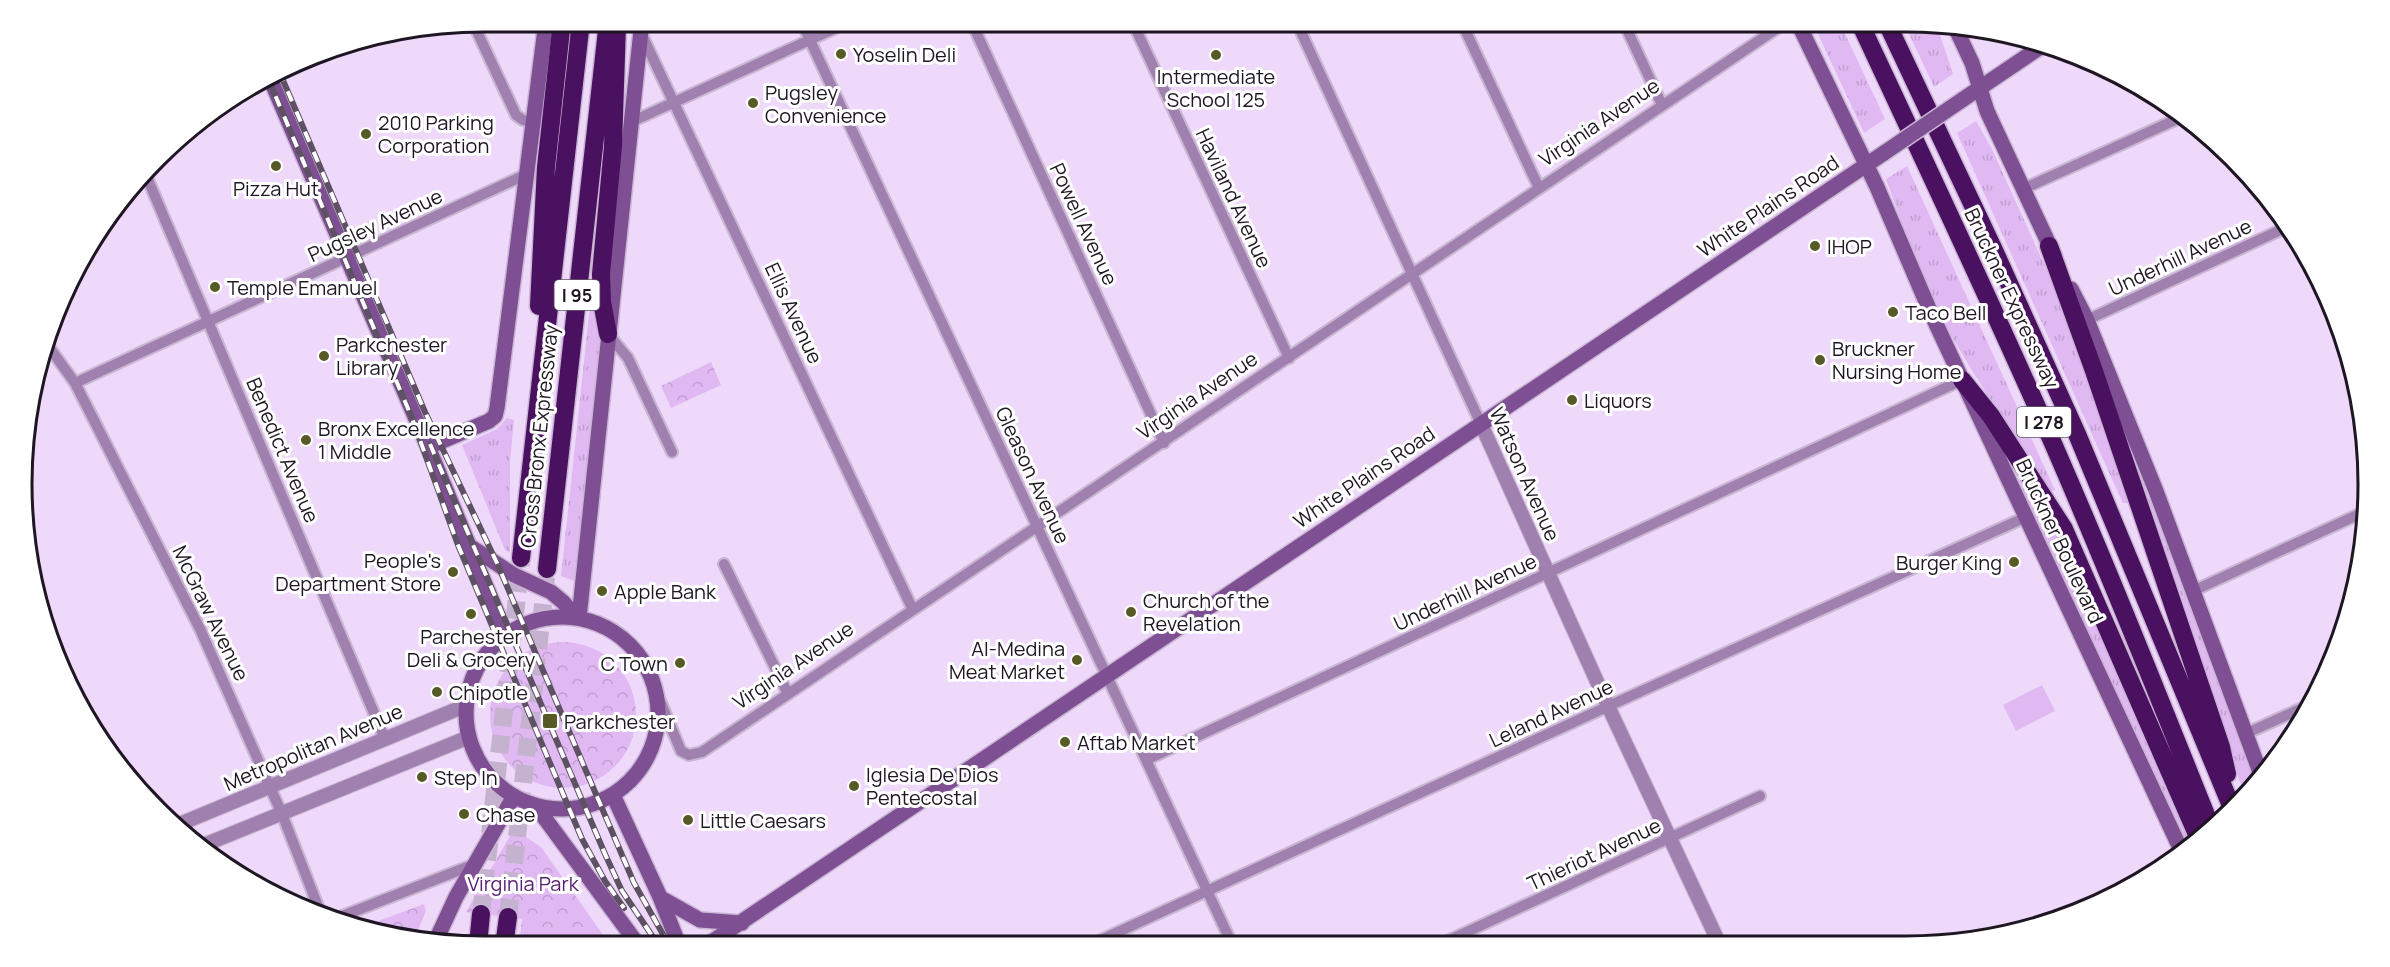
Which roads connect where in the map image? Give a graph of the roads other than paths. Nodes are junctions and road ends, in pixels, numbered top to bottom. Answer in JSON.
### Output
{"nodes":[{"id":1,"x":477,"y":32,"type":"edge"},
{"id":2,"x":545,"y":32,"type":"edge"},
{"id":3,"x":561,"y":32,"type":"edge"},
{"id":4,"x":580,"y":32,"type":"edge"},
{"id":5,"x":607,"y":32,"type":"edge"},
{"id":6,"x":617,"y":32,"type":"edge"},
{"id":7,"x":640,"y":32,"type":"edge"},
{"id":8,"x":643,"y":32,"type":"edge"},
{"id":9,"x":806,"y":32,"type":"edge"},
{"id":10,"x":827,"y":32,"type":"edge"},
{"id":11,"x":976,"y":32,"type":"edge"},
{"id":12,"x":1137,"y":32,"type":"edge"},
{"id":13,"x":1301,"y":32,"type":"edge"},
{"id":14,"x":1466,"y":32,"type":"edge"},
{"id":15,"x":1628,"y":32,"type":"edge"},
{"id":16,"x":1772,"y":32,"type":"edge"},
{"id":17,"x":1802,"y":32,"type":"edge"},
{"id":18,"x":1864,"y":32,"type":"edge"},
{"id":19,"x":1891,"y":32,"type":"edge"},
{"id":20,"x":1959,"y":34,"type":"edge"},
{"id":21,"x":810,"y":40,"type":"junction"},
{"id":22,"x":2035,"y":50,"type":"edge"},
{"id":23,"x":272,"y":84,"type":"edge"},
{"id":24,"x":1980,"y":88,"type":"junction"},
{"id":25,"x":675,"y":103,"type":"junction"},
{"id":26,"x":1662,"y":105,"type":"junction"},
{"id":27,"x":2175,"y":120,"type":"edge"},
{"id":28,"x":631,"y":122,"type":"junction"},
{"id":29,"x":533,"y":123,"type":"junction"},
{"id":30,"x":1866,"y":165,"type":"junction"},
{"id":31,"x":527,"y":174,"type":"junction"},
{"id":32,"x":148,"y":180,"type":"edge"},
{"id":33,"x":1539,"y":188,"type":"junction"},
{"id":34,"x":2023,"y":189,"type":"junction"},
{"id":35,"x":2281,"y":230,"type":"edge"},
{"id":36,"x":2049,"y":246,"type":"junction"},
{"id":37,"x":347,"y":258,"type":"junction"},
{"id":38,"x":1414,"y":273,"type":"junction"},
{"id":39,"x":2086,"y":320,"type":"junction"},
{"id":40,"x":208,"y":321,"type":"junction"},
{"id":41,"x":608,"y":334,"type":"junction"},
{"id":42,"x":52,"y":350,"type":"edge"},
{"id":43,"x":1288,"y":357,"type":"junction"},
{"id":44,"x":1962,"y":380,"type":"junction"},
{"id":45,"x":75,"y":383,"type":"junction"},
{"id":46,"x":1481,"y":424,"type":"junction"},
{"id":47,"x":1164,"y":443,"type":"junction"},
{"id":48,"x":428,"y":447,"type":"junction"},
{"id":49,"x":672,"y":452,"type":"dead end"},
{"id":50,"x":531,"y":474,"type":"junction"},
{"id":51,"x":2358,"y":515,"type":"edge"},
{"id":52,"x":2026,"y":517,"type":"junction"},
{"id":53,"x":1037,"y":526,"type":"junction"},
{"id":54,"x":469,"y":545,"type":"junction"},
{"id":55,"x":521,"y":558,"type":"tunnel mouth"},
{"id":56,"x":724,"y":564,"type":"dead end"},
{"id":57,"x":546,"y":570,"type":"tunnel mouth"},
{"id":58,"x":1547,"y":574,"type":"junction"},
{"id":59,"x":2193,"y":591,"type":"junction"},
{"id":60,"x":913,"y":610,"type":"junction"},
{"id":61,"x":578,"y":618,"type":"junction"},
{"id":62,"x":506,"y":635,"type":"junction"},
{"id":63,"x":1107,"y":676,"type":"junction"},
{"id":64,"x":655,"y":689,"type":"junction"},
{"id":65,"x":788,"y":694,"type":"junction"},
{"id":66,"x":466,"y":705,"type":"junction"},
{"id":67,"x":1608,"y":706,"type":"junction"},
{"id":68,"x":2298,"y":710,"type":"edge"},
{"id":69,"x":2245,"y":734,"type":"junction"},
{"id":70,"x":470,"y":737,"type":"junction"},
{"id":71,"x":385,"y":739,"type":"junction"},
{"id":72,"x":1146,"y":760,"type":"junction"},
{"id":73,"x":2258,"y":767,"type":"edge"},
{"id":74,"x":271,"y":786,"type":"junction"},
{"id":75,"x":613,"y":795,"type":"junction"},
{"id":76,"x":514,"y":796,"type":"junction"},
{"id":77,"x":1760,"y":796,"type":"dead end"},
{"id":78,"x":2233,"y":796,"type":"edge"},
{"id":79,"x":2229,"y":800,"type":"edge"},
{"id":80,"x":535,"y":805,"type":"junction"},
{"id":81,"x":282,"y":814,"type":"junction"},
{"id":82,"x":2208,"y":820,"type":"edge"},
{"id":83,"x":184,"y":822,"type":"edge"},
{"id":84,"x":2195,"y":831,"type":"edge"},
{"id":85,"x":1670,"y":838,"type":"junction"},
{"id":86,"x":209,"y":843,"type":"edge"},
{"id":87,"x":2178,"y":845,"type":"edge"},
{"id":88,"x":475,"y":864,"type":"junction"},
{"id":89,"x":1208,"y":892,"type":"junction"},
{"id":90,"x":660,"y":897,"type":"junction"},
{"id":91,"x":317,"y":903,"type":"edge"},
{"id":92,"x":346,"y":914,"type":"edge"},
{"id":93,"x":481,"y":914,"type":"tunnel mouth"},
{"id":94,"x":507,"y":917,"type":"tunnel mouth"},
{"id":95,"x":742,"y":923,"type":"junction"},
{"id":96,"x":439,"y":933,"type":"edge"},
{"id":97,"x":479,"y":936,"type":"edge"},
{"id":98,"x":505,"y":936,"type":"edge"},
{"id":99,"x":632,"y":936,"type":"edge"},
{"id":100,"x":675,"y":936,"type":"edge"},
{"id":101,"x":721,"y":936,"type":"edge"},
{"id":102,"x":1110,"y":936,"type":"edge"},
{"id":103,"x":1228,"y":936,"type":"edge"},
{"id":104,"x":1458,"y":936,"type":"edge"},
{"id":105,"x":1716,"y":936,"type":"edge"}],
"edges":[{"from":1,"to":29,"type":"street"},
{"from":2,"to":29,"type":"main road"},
{"from":3,"to":50,"type":"highway"},
{"from":4,"to":50,"type":"highway","name":"Cross Bronx Expressway","number":"I 95"},
{"from":5,"to":57,"type":"highway","name":"Cross Bronx Expressway","number":"I 95"},
{"from":6,"to":41,"type":"highway"},
{"from":7,"to":28,"type":"main road"},
{"from":8,"to":25,"type":"street","name":"Ellis Avenue"},
{"from":9,"to":21,"type":"street","name":"Gleason Avenue"},
{"from":10,"to":21,"type":"street"},
{"from":11,"to":47,"type":"street","name":"Powell Avenue"},
{"from":12,"to":43,"type":"street","name":"Haviland Avenue"},
{"from":13,"to":38,"type":"street","name":"Watson Avenue"},
{"from":14,"to":33,"type":"street"},
{"from":15,"to":26,"type":"street"},
{"from":16,"to":26,"type":"street","name":"Virginia Avenue"},
{"from":17,"to":30,"type":"main road","name":"Bruckner Boulevard"},
{"from":18,"to":82,"type":"highway","name":"Bruckner Expressway","number":"I 278"},
{"from":19,"to":79,"type":"highway","name":"Bruckner Expressway","number":"I 278"},
{"from":20,"to":24,"type":"main road"},
{"from":21,"to":25,"type":"street"},
{"from":21,"to":53,"type":"street","name":"Gleason Avenue"},
{"from":22,"to":24,"type":"main road","name":"White Plains Road"},
{"from":23,"to":37,"type":"main road"},
{"from":24,"to":30,"type":"main road","name":"White Plains Road","bridge":true},
{"from":24,"to":34,"type":"main road"},
{"from":25,"to":28,"type":"street"},
{"from":25,"to":60,"type":"street","name":"Ellis Avenue"},
{"from":26,"to":33,"type":"street","name":"Virginia Avenue"},
{"from":27,"to":34,"type":"street"},
{"from":28,"to":41,"type":"main road"},
{"from":29,"to":31,"type":"main road"},
{"from":30,"to":44,"type":"main road","name":"Bruckner Boulevard"},
{"from":30,"to":46,"type":"main road","name":"White Plains Road"},
{"from":31,"to":37,"type":"street","name":"Pugsley Avenue"},
{"from":31,"to":48,"type":"main road"},
{"from":32,"to":40,"type":"street","name":"Benedict Avenue"},
{"from":33,"to":38,"type":"street","name":"Virginia Avenue"},
{"from":34,"to":36,"type":"main road"},
{"from":35,"to":39,"type":"street","name":"Underhill Avenue"},
{"from":36,"to":39,"type":"main road"},
{"from":36,"to":78,"type":"highway"},
{"from":37,"to":40,"type":"street","name":"Pugsley Avenue"},
{"from":37,"to":48,"type":"main road"},
{"from":38,"to":43,"type":"street","name":"Virginia Avenue"},
{"from":38,"to":46,"type":"street","name":"Watson Avenue"},
{"from":39,"to":59,"type":"main road"},
{"from":40,"to":45,"type":"street","name":"Pugsley Avenue"},
{"from":40,"to":71,"type":"street","name":"Benedict Avenue"},
{"from":41,"to":49,"type":"street"},
{"from":41,"to":61,"type":"main road"},
{"from":42,"to":45,"type":"street","name":"McGraw Avenue"},
{"from":43,"to":47,"type":"street","name":"Virginia Avenue"},
{"from":44,"to":52,"type":"main road","name":"Bruckner Boulevard"},
{"from":44,"to":58,"type":"street","name":"Underhill Avenue"},
{"from":44,"to":84,"type":"highway"},
{"from":45,"to":74,"type":"street","name":"McGraw Avenue"},
{"from":46,"to":58,"type":"street","name":"Watson Avenue"},
{"from":46,"to":63,"type":"main road","name":"White Plains Road"},
{"from":47,"to":53,"type":"street","name":"Virginia Avenue"},
{"from":48,"to":54,"type":"main road"},
{"from":50,"to":55,"type":"highway","name":"Cross Bronx Expressway","number":"I 95"},
{"from":51,"to":59,"type":"street"},
{"from":52,"to":67,"type":"street","name":"Leland Avenue"},
{"from":52,"to":87,"type":"main road","name":"Bruckner Boulevard"},
{"from":53,"to":60,"type":"street","name":"Virginia Avenue"},
{"from":53,"to":63,"type":"street","name":"Gleason Avenue"},
{"from":54,"to":61,"type":"main road"},
{"from":54,"to":62,"type":"main road"},
{"from":56,"to":65,"type":"street"},
{"from":58,"to":67,"type":"street","name":"Watson Avenue"},
{"from":58,"to":72,"type":"street","name":"Underhill Avenue"},
{"from":59,"to":69,"type":"main road"},
{"from":60,"to":65,"type":"street","name":"Virginia Avenue"},
{"from":61,"to":62,"type":"main road"},
{"from":61,"to":64,"type":"main road"},
{"from":62,"to":66,"type":"main road"},
{"from":63,"to":72,"type":"street","name":"Gleason Avenue"},
{"from":63,"to":95,"type":"main road","name":"White Plains Road"},
{"from":64,"to":65,"type":"street","name":"Virginia Avenue"},
{"from":64,"to":75,"type":"main road"},
{"from":66,"to":70,"type":"main road"},
{"from":66,"to":71,"type":"street","name":"Metropolitan Avenue"},
{"from":67,"to":85,"type":"street","name":"Watson Avenue"},
{"from":67,"to":89,"type":"street","name":"Leland Avenue"},
{"from":68,"to":69,"type":"street"},
{"from":69,"to":73,"type":"main road"},
{"from":70,"to":76,"type":"main road"},
{"from":70,"to":81,"type":"street"},
{"from":71,"to":74,"type":"street","name":"Metropolitan Avenue"},
{"from":72,"to":89,"type":"street","name":"Gleason Avenue"},
{"from":74,"to":81,"type":"street","name":"McGraw Avenue"},
{"from":74,"to":83,"type":"street","name":"Metropolitan Avenue"},
{"from":75,"to":80,"type":"main road"},
{"from":75,"to":90,"type":"main road"},
{"from":76,"to":80,"type":"main road"},
{"from":76,"to":88,"type":"main road"},
{"from":77,"to":85,"type":"street","name":"Thieriot Avenue"},
{"from":80,"to":99,"type":"main road"},
{"from":81,"to":86,"type":"street"},
{"from":81,"to":91,"type":"street","name":"McGraw Avenue"},
{"from":85,"to":104,"type":"street","name":"Thieriot Avenue"},
{"from":85,"to":105,"type":"street","name":"Watson Avenue"},
{"from":88,"to":92,"type":"street"},
{"from":88,"to":96,"type":"main road"},
{"from":89,"to":102,"type":"street","name":"Leland Avenue"},
{"from":89,"to":103,"type":"street","name":"Gleason Avenue"},
{"from":90,"to":95,"type":"main road"},
{"from":90,"to":100,"type":"main road"},
{"from":93,"to":97,"type":"highway"},
{"from":94,"to":98,"type":"highway"},
{"from":95,"to":101,"type":"main road","name":"White Plains Road"}]}
